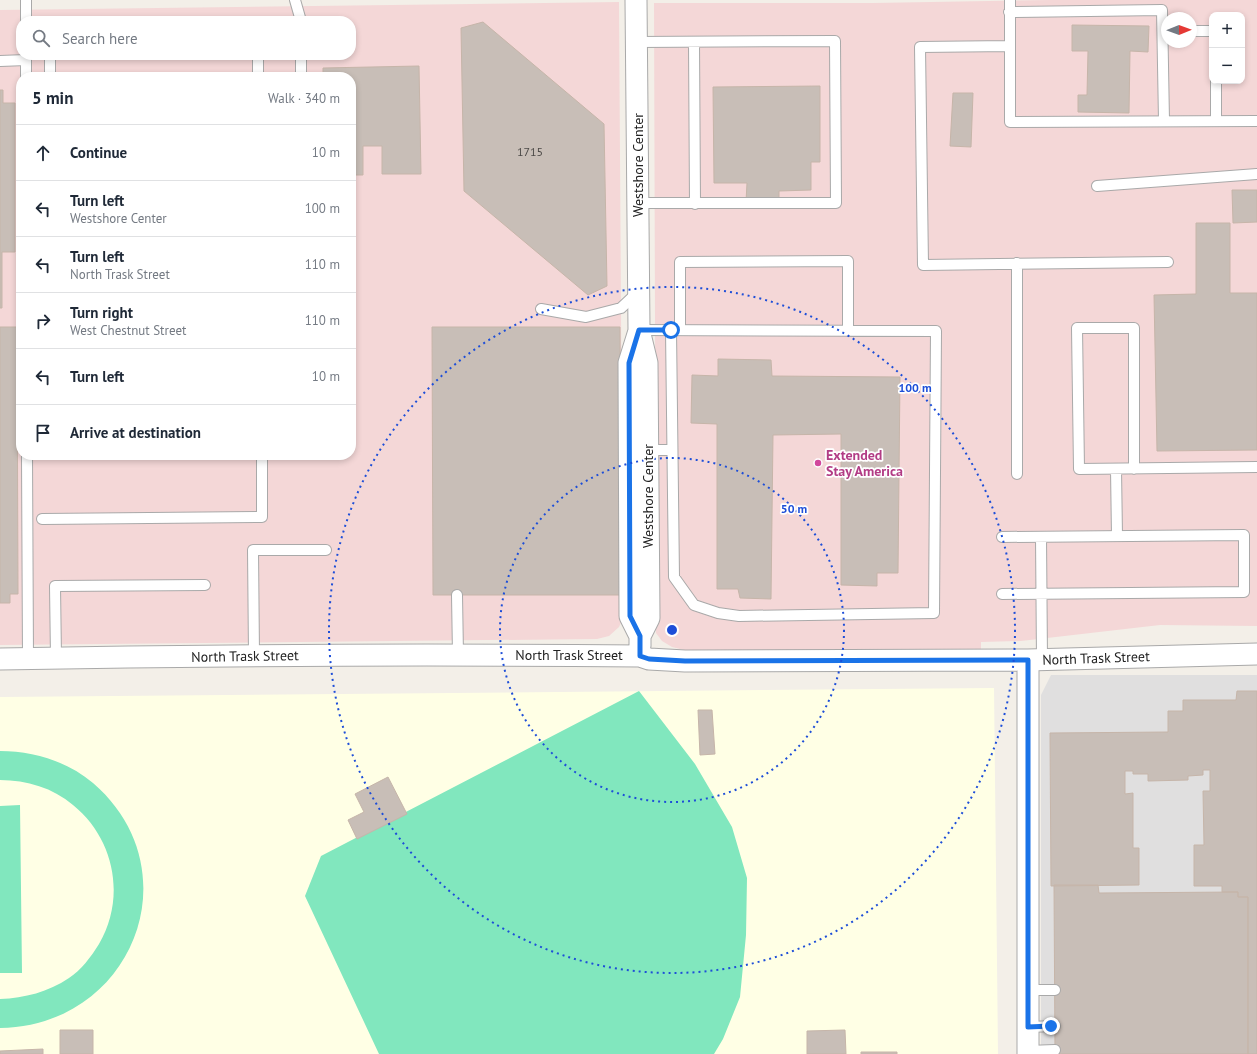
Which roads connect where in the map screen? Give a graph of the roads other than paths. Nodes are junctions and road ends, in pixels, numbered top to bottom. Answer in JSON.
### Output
{"nodes":[{"id":1,"x":26,"y":0,"type":"edge"},
{"id":2,"x":295,"y":0,"type":"edge"},
{"id":3,"x":636,"y":0,"type":"edge"},
{"id":4,"x":1010,"y":0,"type":"edge"},
{"id":5,"x":1009,"y":12,"type":"junction"},
{"id":6,"x":1162,"y":12,"type":"edge"},
{"id":7,"x":26,"y":16,"type":"edge"},
{"id":8,"x":299,"y":16,"type":"edge"},
{"id":9,"x":1197,"y":31,"type":"edge"},
{"id":10,"x":1209,"y":31,"type":"edge"},
{"id":11,"x":637,"y":42,"type":"junction"},
{"id":12,"x":694,"y":42,"type":"junction"},
{"id":13,"x":1010,"y":46,"type":"junction"},
{"id":14,"x":1164,"y":48,"type":"edge"},
{"id":15,"x":16,"y":59,"type":"edge"},
{"id":16,"x":26,"y":60,"type":"edge"},
{"id":17,"x":50,"y":60,"type":"edge"},
{"id":18,"x":258,"y":60,"type":"edge"},
{"id":19,"x":301,"y":60,"type":"edge"},
{"id":20,"x":0,"y":61,"type":"edge"},
{"id":21,"x":26,"y":72,"type":"edge"},
{"id":22,"x":50,"y":72,"type":"edge"},
{"id":23,"x":258,"y":72,"type":"edge"},
{"id":24,"x":301,"y":72,"type":"edge"},
{"id":25,"x":1216,"y":84,"type":"edge"},
{"id":26,"x":1164,"y":121,"type":"junction"},
{"id":27,"x":1216,"y":121,"type":"junction"},
{"id":28,"x":1257,"y":121,"type":"edge"},
{"id":29,"x":1257,"y":174,"type":"edge"},
{"id":30,"x":1097,"y":186,"type":"dead end"},
{"id":31,"x":638,"y":204,"type":"junction"},
{"id":32,"x":695,"y":204,"type":"junction"},
{"id":33,"x":1168,"y":262,"type":"dead end"},
{"id":34,"x":1017,"y":264,"type":"junction"},
{"id":35,"x":638,"y":291,"type":"junction"},
{"id":36,"x":541,"y":309,"type":"dead end"},
{"id":37,"x":639,"y":330,"type":"junction"},
{"id":38,"x":676,"y":330,"type":"junction"},
{"id":39,"x":848,"y":331,"type":"junction"},
{"id":40,"x":638,"y":450,"type":"junction"},
{"id":41,"x":672,"y":450,"type":"junction"},
{"id":42,"x":27,"y":460,"type":"edge"},
{"id":43,"x":262,"y":460,"type":"edge"},
{"id":44,"x":1257,"y":467,"type":"edge"},
{"id":45,"x":1116,"y":469,"type":"junction"},
{"id":46,"x":1134,"y":469,"type":"junction"},
{"id":47,"x":1017,"y":474,"type":"dead end"},
{"id":48,"x":42,"y":520,"type":"dead end"},
{"id":49,"x":1041,"y":536,"type":"junction"},
{"id":50,"x":1117,"y":536,"type":"junction"},
{"id":51,"x":1002,"y":537,"type":"dead end"},
{"id":52,"x":326,"y":550,"type":"dead end"},
{"id":53,"x":205,"y":585,"type":"dead end"},
{"id":54,"x":1002,"y":594,"type":"dead end"},
{"id":55,"x":1041,"y":594,"type":"junction"},
{"id":56,"x":457,"y":595,"type":"dead end"},
{"id":57,"x":640,"y":646,"type":"junction"},
{"id":58,"x":458,"y":654,"type":"junction"},
{"id":59,"x":1257,"y":654,"type":"edge"},
{"id":60,"x":254,"y":655,"type":"junction"},
{"id":61,"x":28,"y":658,"type":"junction"},
{"id":62,"x":56,"y":658,"type":"junction"},
{"id":63,"x":0,"y":659,"type":"edge"},
{"id":64,"x":1035,"y":660,"type":"junction"},
{"id":65,"x":1028,"y":990,"type":"junction"},
{"id":66,"x":1055,"y":990,"type":"dead end"},
{"id":67,"x":1055,"y":1026,"type":"dead end"},
{"id":68,"x":1028,"y":1027,"type":"junction"},
{"id":69,"x":1055,"y":1050,"type":"dead end"},
{"id":70,"x":1028,"y":1052,"type":"edge"}],
"edges":[{"from":1,"to":7,"type":"lane"},
{"from":2,"to":8,"type":"lane"},
{"from":3,"to":11,"type":"street","name":"Westshore Center"},
{"from":4,"to":5,"type":"lane"},
{"from":5,"to":6,"type":"lane"},
{"from":5,"to":13,"type":"lane"},
{"from":9,"to":10,"type":"lane"},
{"from":11,"to":12,"type":"lane"},
{"from":11,"to":31,"type":"street","name":"Westshore Center"},
{"from":12,"to":32,"type":"lane"},
{"from":12,"to":32,"type":"lane"},
{"from":13,"to":26,"type":"lane"},
{"from":13,"to":34,"type":"lane"},
{"from":14,"to":26,"type":"lane"},
{"from":15,"to":20,"type":"lane"},
{"from":16,"to":21,"type":"lane"},
{"from":17,"to":22,"type":"lane"},
{"from":18,"to":23,"type":"lane"},
{"from":19,"to":24,"type":"lane"},
{"from":25,"to":27,"type":"lane"},
{"from":26,"to":27,"type":"lane"},
{"from":27,"to":28,"type":"lane"},
{"from":29,"to":30,"type":"lane"},
{"from":31,"to":32,"type":"lane"},
{"from":31,"to":35,"type":"street","name":"Westshore Center"},
{"from":33,"to":34,"type":"lane"},
{"from":34,"to":47,"type":"lane"},
{"from":35,"to":36,"type":"lane"},
{"from":35,"to":37,"type":"street","name":"Westshore Center"},
{"from":37,"to":38,"type":"lane"},
{"from":37,"to":40,"type":"street","name":"Westshore Center"},
{"from":38,"to":39,"type":"lane"},
{"from":38,"to":39,"type":"lane"},
{"from":38,"to":41,"type":"lane"},
{"from":39,"to":41,"type":"lane"},
{"from":40,"to":41,"type":"lane"},
{"from":40,"to":57,"type":"street","name":"Westshore Center"},
{"from":42,"to":61,"type":"lane"},
{"from":43,"to":48,"type":"lane"},
{"from":44,"to":46,"type":"lane"},
{"from":45,"to":46,"type":"lane"},
{"from":45,"to":46,"type":"lane"},
{"from":45,"to":50,"type":"lane"},
{"from":49,"to":50,"type":"lane"},
{"from":49,"to":51,"type":"lane"},
{"from":49,"to":55,"type":"lane"},
{"from":50,"to":55,"type":"lane"},
{"from":52,"to":60,"type":"lane"},
{"from":53,"to":62,"type":"lane"},
{"from":54,"to":55,"type":"lane"},
{"from":55,"to":64,"type":"lane"},
{"from":56,"to":58,"type":"lane"},
{"from":57,"to":58,"type":"street","name":"North Trask Street"},
{"from":57,"to":64,"type":"street","name":"North Trask Street"},
{"from":58,"to":60,"type":"street","name":"North Trask Street"},
{"from":59,"to":64,"type":"street","name":"North Trask Street"},
{"from":60,"to":62,"type":"street","name":"North Trask Street"},
{"from":61,"to":62,"type":"street","name":"North Trask Street"},
{"from":61,"to":63,"type":"street","name":"North Trask Street"},
{"from":64,"to":65,"type":"street"},
{"from":65,"to":66,"type":"lane"},
{"from":65,"to":68,"type":"street"},
{"from":67,"to":68,"type":"lane"},
{"from":68,"to":70,"type":"street"},
{"from":69,"to":70,"type":"lane"}]}
